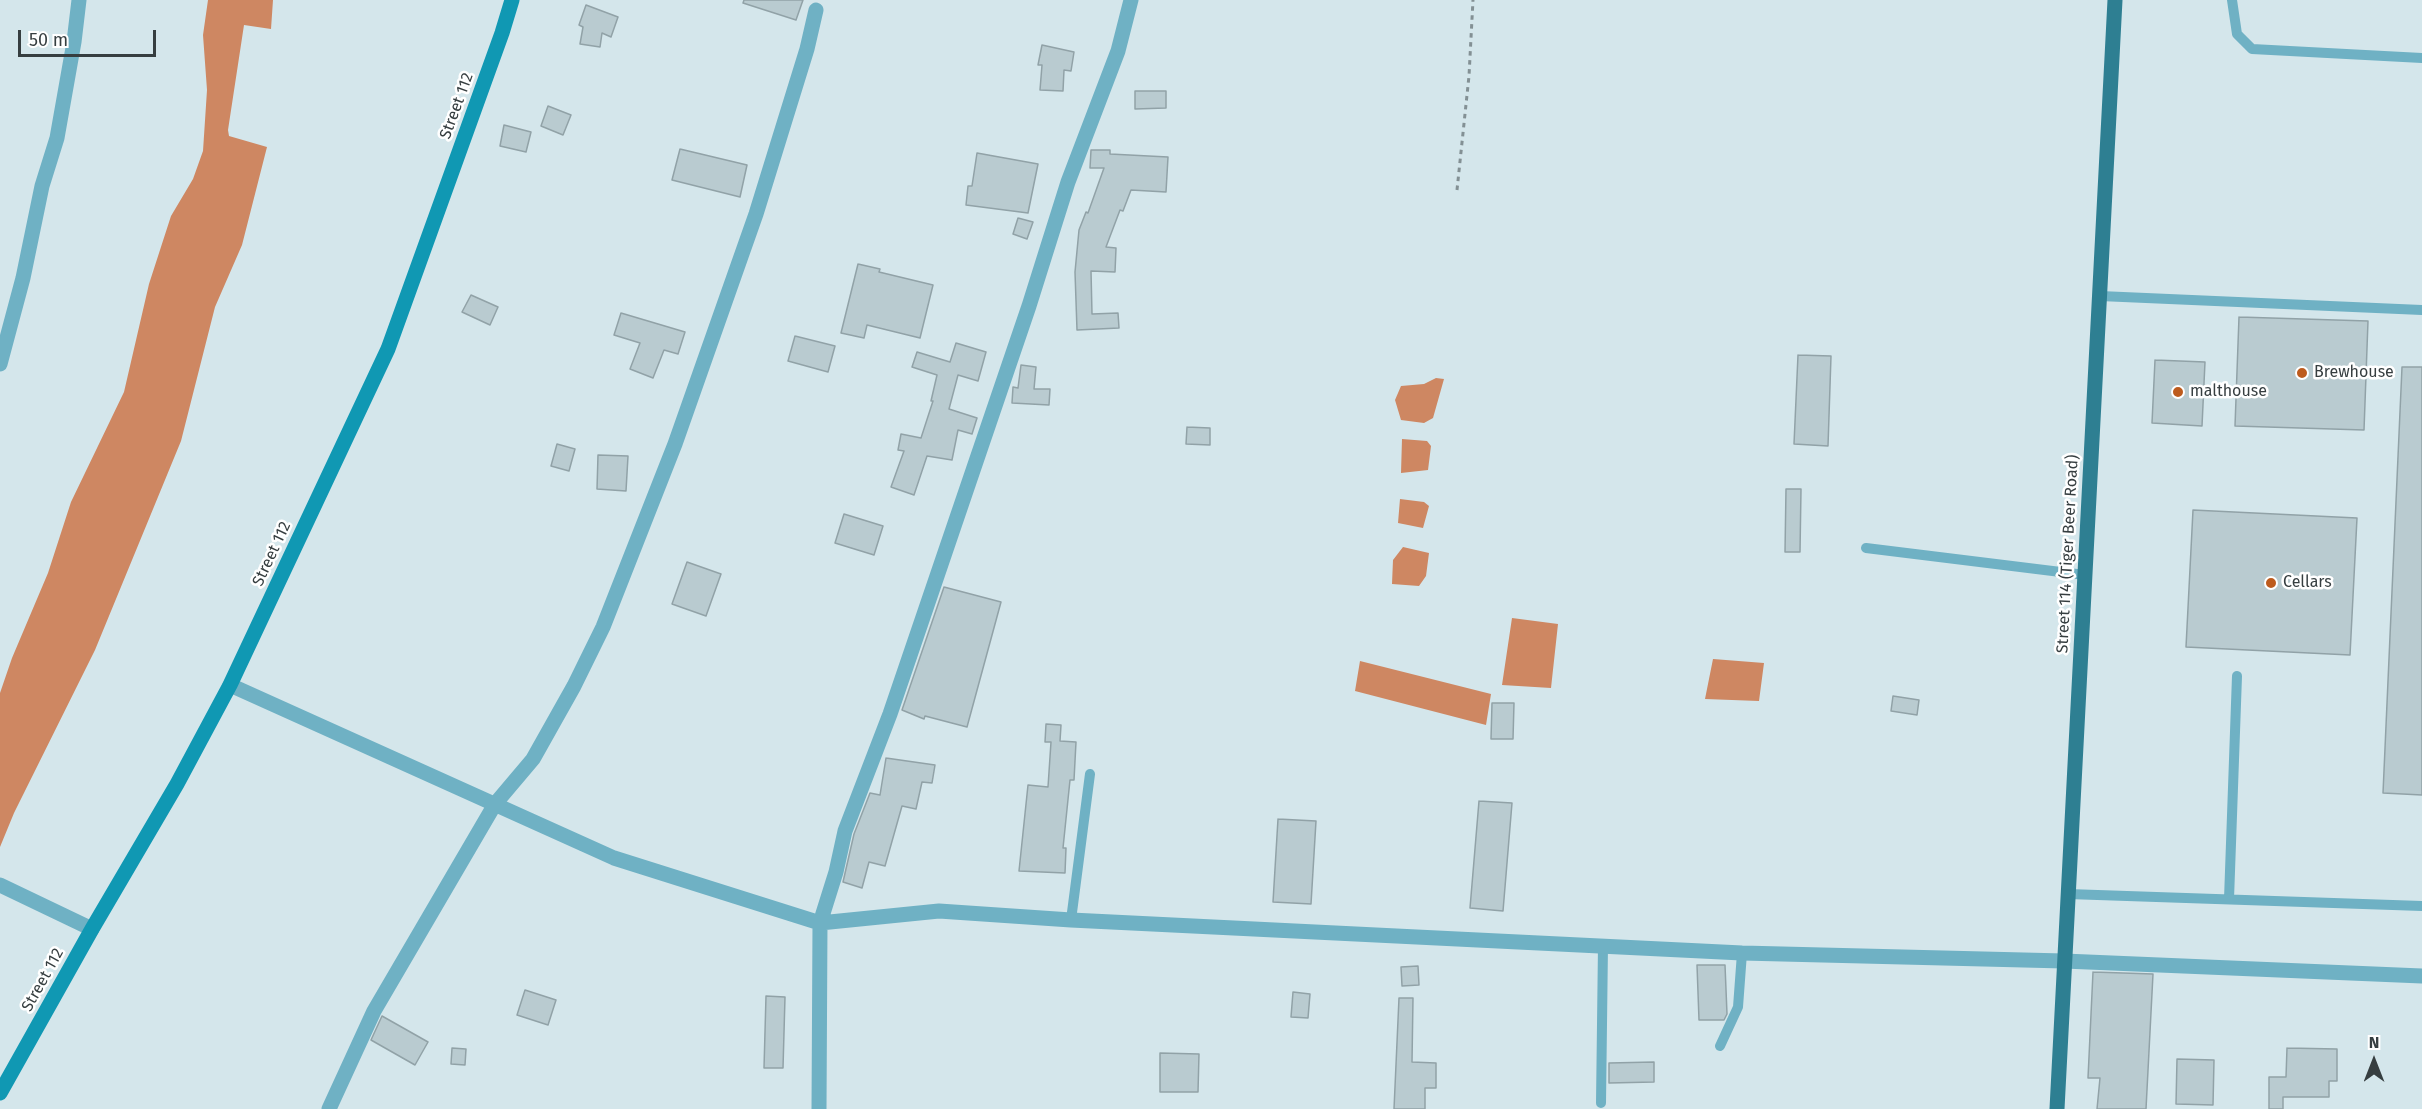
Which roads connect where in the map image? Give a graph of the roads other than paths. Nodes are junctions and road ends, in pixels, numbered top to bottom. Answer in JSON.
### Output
{"nodes":[{"id":1,"x":79,"y":0,"type":"edge"},
{"id":2,"x":512,"y":0,"type":"edge"},
{"id":3,"x":1131,"y":0,"type":"edge"},
{"id":4,"x":2115,"y":0,"type":"edge"},
{"id":5,"x":2232,"y":0,"type":"edge"},
{"id":6,"x":816,"y":10,"type":"dead end"},
{"id":7,"x":2422,"y":58,"type":"edge"},
{"id":8,"x":2100,"y":296,"type":"junction"},
{"id":9,"x":2422,"y":310,"type":"edge"},
{"id":10,"x":0,"y":364,"type":"edge"},
{"id":11,"x":1866,"y":548,"type":"dead end"},
{"id":12,"x":2085,"y":575,"type":"junction"},
{"id":13,"x":2237,"y":676,"type":"dead end"},
{"id":14,"x":230,"y":685,"type":"junction"},
{"id":15,"x":1090,"y":774,"type":"dead end"},
{"id":16,"x":495,"y":804,"type":"junction"},
{"id":17,"x":0,"y":885,"type":"edge"},
{"id":18,"x":2068,"y":894,"type":"junction"},
{"id":19,"x":2229,"y":899,"type":"junction"},
{"id":20,"x":2422,"y":906,"type":"edge"},
{"id":21,"x":1071,"y":921,"type":"junction"},
{"id":22,"x":820,"y":923,"type":"junction"},
{"id":23,"x":92,"y":929,"type":"junction"},
{"id":24,"x":1603,"y":945,"type":"junction"},
{"id":25,"x":1742,"y":953,"type":"junction"},
{"id":26,"x":2064,"y":961,"type":"junction"},
{"id":27,"x":2422,"y":975,"type":"edge"},
{"id":28,"x":1720,"y":1046,"type":"dead end"},
{"id":29,"x":0,"y":1093,"type":"edge"},
{"id":30,"x":1601,"y":1103,"type":"dead end"},
{"id":31,"x":329,"y":1109,"type":"edge"},
{"id":32,"x":819,"y":1109,"type":"edge"},
{"id":33,"x":2056,"y":1109,"type":"edge"}],
"edges":[{"from":1,"to":10,"type":"street"},
{"from":2,"to":14,"type":"street","name":"Street 112"},
{"from":3,"to":22,"type":"street"},
{"from":4,"to":8,"type":"main road","name":"Street 114 (Tiger Beer Road)"},
{"from":5,"to":7,"type":"lane"},
{"from":6,"to":16,"type":"street"},
{"from":8,"to":9,"type":"lane"},
{"from":8,"to":12,"type":"main road","name":"Street 114 (Tiger Beer Road)"},
{"from":11,"to":12,"type":"lane"},
{"from":12,"to":18,"type":"main road","name":"Street 114 (Tiger Beer Road)"},
{"from":13,"to":19,"type":"lane"},
{"from":14,"to":16,"type":"street"},
{"from":14,"to":23,"type":"street","name":"Street 112"},
{"from":15,"to":21,"type":"lane"},
{"from":16,"to":22,"type":"street"},
{"from":16,"to":31,"type":"street"},
{"from":17,"to":23,"type":"street"},
{"from":18,"to":19,"type":"lane"},
{"from":18,"to":26,"type":"main road","name":"Street 114 (Tiger Beer Road)"},
{"from":19,"to":20,"type":"lane"},
{"from":21,"to":22,"type":"street"},
{"from":21,"to":24,"type":"street"},
{"from":22,"to":32,"type":"street"},
{"from":23,"to":29,"type":"street","name":"Street 112"},
{"from":24,"to":25,"type":"street"},
{"from":24,"to":30,"type":"lane"},
{"from":25,"to":26,"type":"street"},
{"from":25,"to":28,"type":"lane"},
{"from":26,"to":27,"type":"street"},
{"from":26,"to":33,"type":"main road","name":"Street 114 (Tiger Beer Road)"}]}
